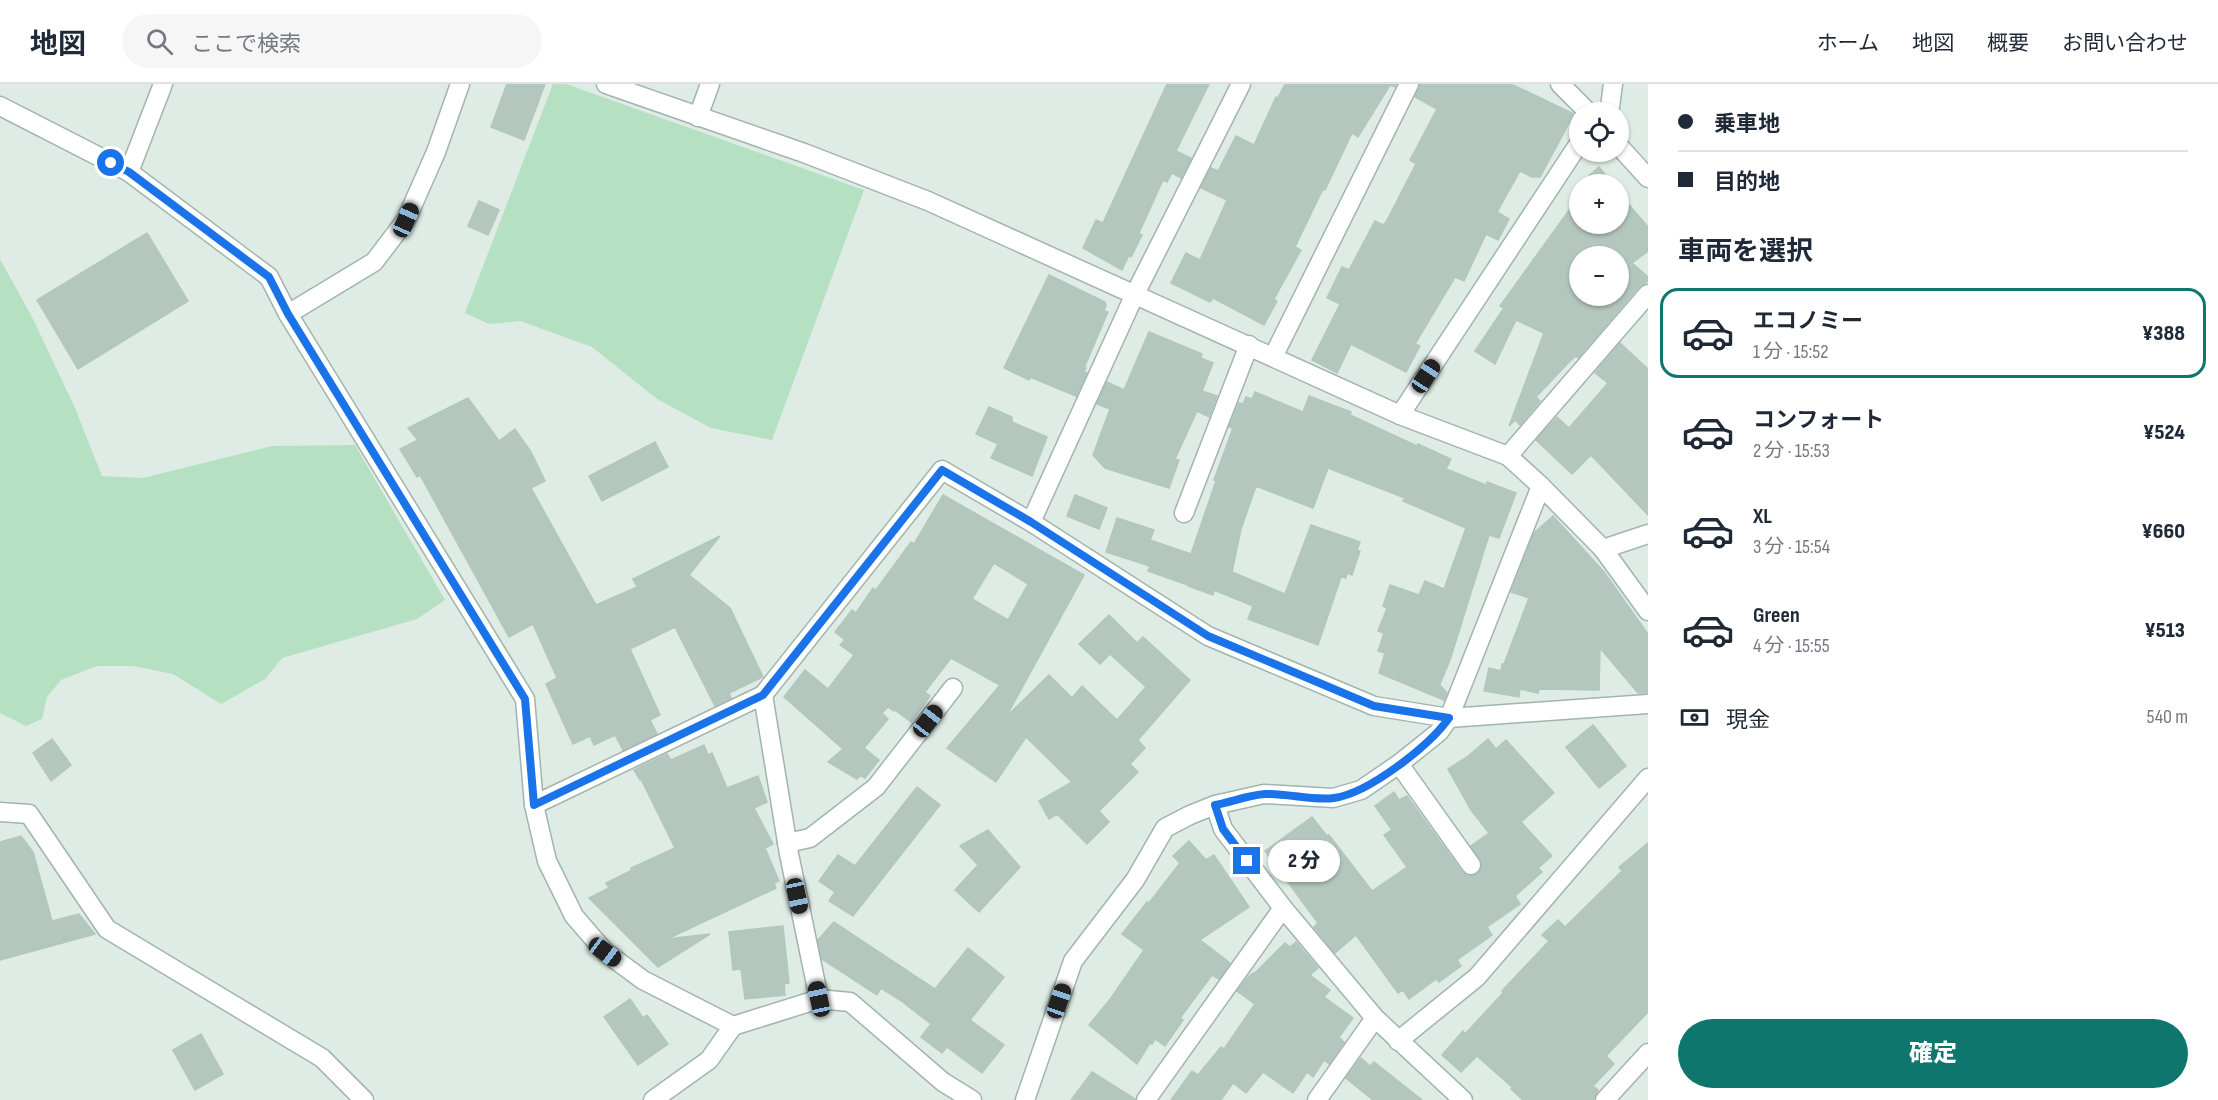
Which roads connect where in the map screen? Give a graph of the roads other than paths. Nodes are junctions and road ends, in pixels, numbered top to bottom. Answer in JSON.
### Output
{"nodes":[{"id":1,"x":163,"y":84,"type":"edge"},
{"id":2,"x":460,"y":84,"type":"edge"},
{"id":3,"x":606,"y":84,"type":"edge"},
{"id":4,"x":710,"y":84,"type":"edge"},
{"id":5,"x":1241,"y":84,"type":"edge"},
{"id":6,"x":1409,"y":84,"type":"edge"},
{"id":7,"x":1560,"y":84,"type":"edge"},
{"id":8,"x":1613,"y":84,"type":"edge"},
{"id":9,"x":1578,"y":102,"type":"edge"},
{"id":10,"x":1611,"y":102,"type":"edge"},
{"id":11,"x":0,"y":106,"type":"edge"},
{"id":12,"x":698,"y":117,"type":"junction"},
{"id":13,"x":1629,"y":157,"type":"edge"},
{"id":14,"x":1569,"y":159,"type":"edge"},
{"id":15,"x":129,"y":172,"type":"junction"},
{"id":16,"x":1648,"y":178,"type":"edge"},
{"id":17,"x":1136,"y":294,"type":"junction"},
{"id":18,"x":1648,"y":294,"type":"edge"},
{"id":19,"x":288,"y":314,"type":"junction"},
{"id":20,"x":1249,"y":345,"type":"junction"},
{"id":21,"x":1273,"y":357,"type":"junction"},
{"id":22,"x":1400,"y":415,"type":"junction"},
{"id":23,"x":1508,"y":456,"type":"junction"},
{"id":24,"x":1541,"y":486,"type":"junction"},
{"id":25,"x":1184,"y":513,"type":"dead end"},
{"id":26,"x":1031,"y":522,"type":"junction"},
{"id":27,"x":1648,"y":534,"type":"edge"},
{"id":28,"x":1603,"y":549,"type":"junction"},
{"id":29,"x":1648,"y":611,"type":"edge"},
{"id":30,"x":954,"y":688,"type":"dead end"},
{"id":31,"x":763,"y":695,"type":"junction"},
{"id":32,"x":1648,"y":704,"type":"edge"},
{"id":33,"x":1449,"y":718,"type":"junction"},
{"id":34,"x":1399,"y":764,"type":"junction"},
{"id":35,"x":1648,"y":778,"type":"edge"},
{"id":36,"x":534,"y":805,"type":"junction"},
{"id":37,"x":1215,"y":805,"type":"junction"},
{"id":38,"x":0,"y":812,"type":"edge"},
{"id":39,"x":787,"y":843,"type":"junction"},
{"id":40,"x":1471,"y":865,"type":"dead end"},
{"id":41,"x":1283,"y":909,"type":"junction"},
{"id":42,"x":819,"y":999,"type":"junction"},
{"id":43,"x":1375,"y":1018,"type":"junction"},
{"id":44,"x":733,"y":1026,"type":"junction"},
{"id":45,"x":1398,"y":1041,"type":"junction"},
{"id":46,"x":1648,"y":1053,"type":"edge"},
{"id":47,"x":364,"y":1100,"type":"edge"},
{"id":48,"x":653,"y":1100,"type":"edge"},
{"id":49,"x":972,"y":1100,"type":"edge"},
{"id":50,"x":1025,"y":1100,"type":"edge"},
{"id":51,"x":1146,"y":1100,"type":"edge"},
{"id":52,"x":1317,"y":1100,"type":"edge"},
{"id":53,"x":1463,"y":1100,"type":"edge"},
{"id":54,"x":1605,"y":1100,"type":"edge"}],
"edges":[{"from":1,"to":15,"type":"street"},
{"from":2,"to":19,"type":"street"},
{"from":3,"to":12,"type":"street"},
{"from":4,"to":12,"type":"street"},
{"from":5,"to":17,"type":"street"},
{"from":6,"to":21,"type":"street"},
{"from":7,"to":9,"type":"street"},
{"from":8,"to":10,"type":"street"},
{"from":11,"to":15,"type":"street"},
{"from":12,"to":17,"type":"street"},
{"from":13,"to":16,"type":"street"},
{"from":14,"to":22,"type":"street"},
{"from":15,"to":19,"type":"street"},
{"from":17,"to":20,"type":"street"},
{"from":17,"to":26,"type":"street"},
{"from":18,"to":23,"type":"street"},
{"from":19,"to":36,"type":"street"},
{"from":20,"to":21,"type":"street"},
{"from":20,"to":25,"type":"street"},
{"from":21,"to":22,"type":"street"},
{"from":22,"to":23,"type":"street"},
{"from":23,"to":24,"type":"street"},
{"from":24,"to":28,"type":"street"},
{"from":24,"to":33,"type":"street"},
{"from":26,"to":31,"type":"street"},
{"from":26,"to":33,"type":"street"},
{"from":27,"to":28,"type":"street"},
{"from":28,"to":29,"type":"street"},
{"from":30,"to":39,"type":"street"},
{"from":31,"to":36,"type":"street"},
{"from":31,"to":39,"type":"street"},
{"from":32,"to":33,"type":"street"},
{"from":33,"to":34,"type":"street"},
{"from":34,"to":37,"type":"street"},
{"from":34,"to":40,"type":"street"},
{"from":35,"to":45,"type":"street"},
{"from":36,"to":44,"type":"street"},
{"from":37,"to":41,"type":"street"},
{"from":37,"to":50,"type":"street"},
{"from":38,"to":47,"type":"street"},
{"from":39,"to":42,"type":"street"},
{"from":41,"to":43,"type":"street"},
{"from":41,"to":51,"type":"street"},
{"from":42,"to":44,"type":"street"},
{"from":42,"to":49,"type":"street"},
{"from":43,"to":45,"type":"street"},
{"from":43,"to":52,"type":"street"},
{"from":44,"to":48,"type":"street"},
{"from":45,"to":53,"type":"street"},
{"from":46,"to":54,"type":"street"}]}
